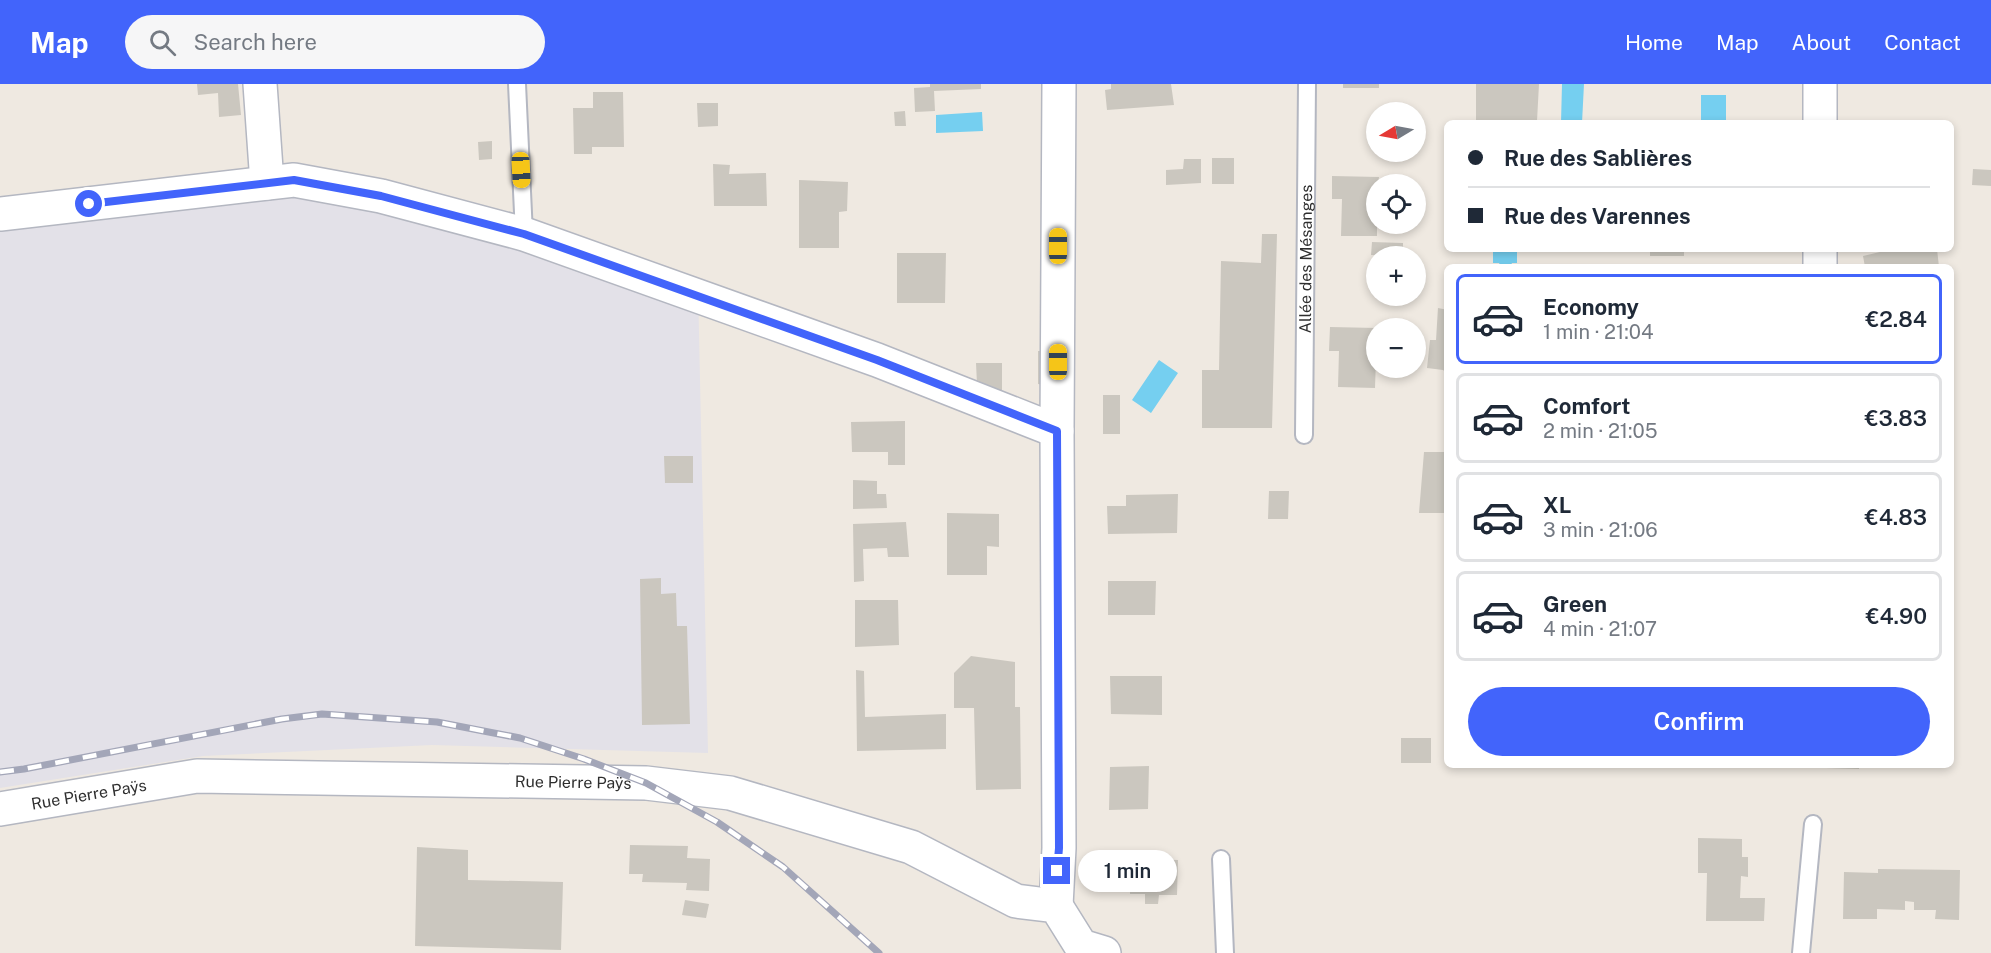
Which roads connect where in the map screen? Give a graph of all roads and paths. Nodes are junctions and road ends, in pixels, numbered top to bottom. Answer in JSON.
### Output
{"nodes":[{"id":1,"x":260,"y":84,"type":"edge"},
{"id":2,"x":517,"y":84,"type":"edge"},
{"id":3,"x":1059,"y":84,"type":"edge"},
{"id":4,"x":1307,"y":84,"type":"edge"},
{"id":5,"x":1820,"y":84,"type":"edge"},
{"id":6,"x":1820,"y":120,"type":"edge"},
{"id":7,"x":267,"y":183,"type":"junction"},
{"id":8,"x":0,"y":214,"type":"edge"},
{"id":9,"x":524,"y":234,"type":"junction"},
{"id":10,"x":1057,"y":431,"type":"junction"},
{"id":11,"x":1305,"y":435,"type":"dead end"},
{"id":12,"x":0,"y":809,"type":"edge"},
{"id":13,"x":1812,"y":824,"type":"dead end"},
{"id":14,"x":1221,"y":859,"type":"dead end"},
{"id":15,"x":1056,"y":906,"type":"junction"},
{"id":16,"x":1089,"y":951,"type":"edge"},
{"id":17,"x":1225,"y":953,"type":"edge"},
{"id":18,"x":1802,"y":953,"type":"edge"}],
"edges":[{"from":1,"to":7,"type":"street"},
{"from":2,"to":9,"type":"lane"},
{"from":3,"to":10,"type":"street"},
{"from":4,"to":11,"type":"lane","name":"Allée des Mésanges"},
{"from":5,"to":6,"type":"street"},
{"from":7,"to":8,"type":"street"},
{"from":7,"to":9,"type":"street"},
{"from":9,"to":10,"type":"street"},
{"from":10,"to":15,"type":"street"},
{"from":12,"to":15,"type":"street","name":"Rue Pierre Paÿs"},
{"from":13,"to":18,"type":"lane"},
{"from":14,"to":17,"type":"lane"},
{"from":15,"to":16,"type":"street"}]}
